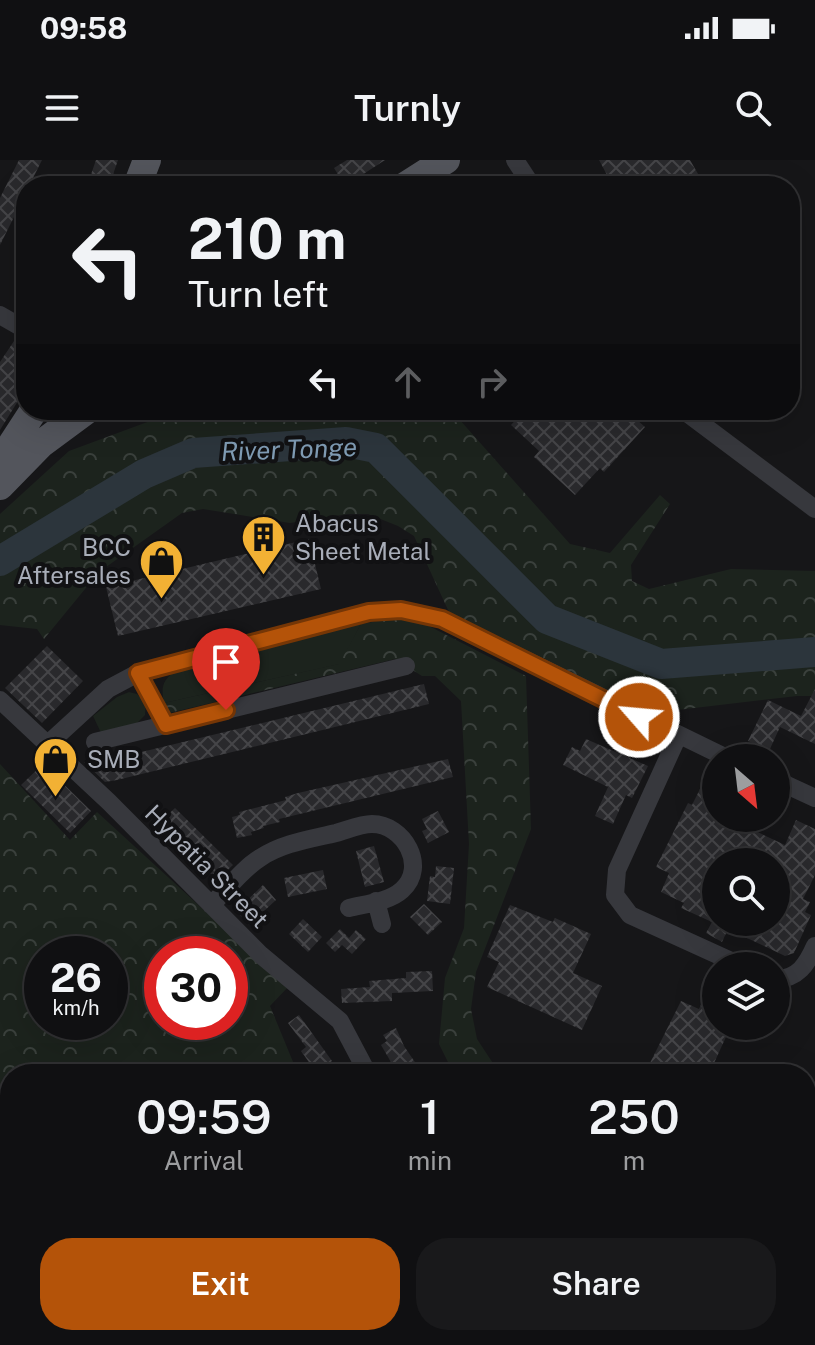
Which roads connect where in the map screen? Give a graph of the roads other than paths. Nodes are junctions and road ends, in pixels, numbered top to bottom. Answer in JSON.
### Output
{"nodes":[{"id":1,"x":446,"y":160,"type":"edge"},
{"id":2,"x":421,"y":176,"type":"edge"},
{"id":3,"x":27,"y":420,"type":"edge"},
{"id":4,"x":51,"y":420,"type":"edge"},
{"id":5,"x":73,"y":420,"type":"edge"},
{"id":6,"x":696,"y":420,"type":"edge"},
{"id":7,"x":41,"y":444,"type":"junction"},
{"id":8,"x":0,"y":462,"type":"edge"},
{"id":9,"x":0,"y":486,"type":"edge"},
{"id":10,"x":815,"y":509,"type":"edge"},
{"id":11,"x":406,"y":666,"type":"dead end"},
{"id":12,"x":138,"y":673,"type":"junction"},
{"id":13,"x":0,"y":700,"type":"edge"},
{"id":14,"x":166,"y":725,"type":"junction"},
{"id":15,"x":678,"y":736,"type":"junction"},
{"id":16,"x":95,"y":742,"type":"dead end"},
{"id":17,"x":47,"y":745,"type":"junction"},
{"id":18,"x":702,"y":747,"type":"edge"},
{"id":19,"x":790,"y":786,"type":"edge"},
{"id":20,"x":815,"y":798,"type":"edge"},
{"id":21,"x":376,"y":901,"type":"junction"},
{"id":22,"x":211,"y":905,"type":"junction"},
{"id":23,"x":349,"y":908,"type":"dead end"},
{"id":24,"x":382,"y":924,"type":"dead end"},
{"id":25,"x":815,"y":946,"type":"edge"},
{"id":26,"x":711,"y":952,"type":"edge"},
{"id":27,"x":790,"y":977,"type":"edge"},
{"id":28,"x":363,"y":1064,"type":"edge"}],
"edges":[{"from":1,"to":2,"type":"main road"},
{"from":3,"to":8,"type":"main road"},
{"from":4,"to":7,"type":"main road"},
{"from":5,"to":7,"type":"main road"},
{"from":6,"to":10,"type":"street"},
{"from":7,"to":9,"type":"main road"},
{"from":11,"to":14,"type":"street"},
{"from":12,"to":14,"type":"street"},
{"from":12,"to":15,"type":"street"},
{"from":12,"to":17,"type":"street"},
{"from":13,"to":17,"type":"street","name":"Hypatia Street"},
{"from":14,"to":16,"type":"street"},
{"from":15,"to":18,"type":"street"},
{"from":15,"to":26,"type":"street"},
{"from":17,"to":22,"type":"street","name":"Hypatia Street"},
{"from":19,"to":20,"type":"street"},
{"from":21,"to":22,"type":"street"},
{"from":21,"to":23,"type":"street"},
{"from":21,"to":24,"type":"street"},
{"from":22,"to":28,"type":"street","name":"Hypatia Street"},
{"from":25,"to":27,"type":"street"}]}
